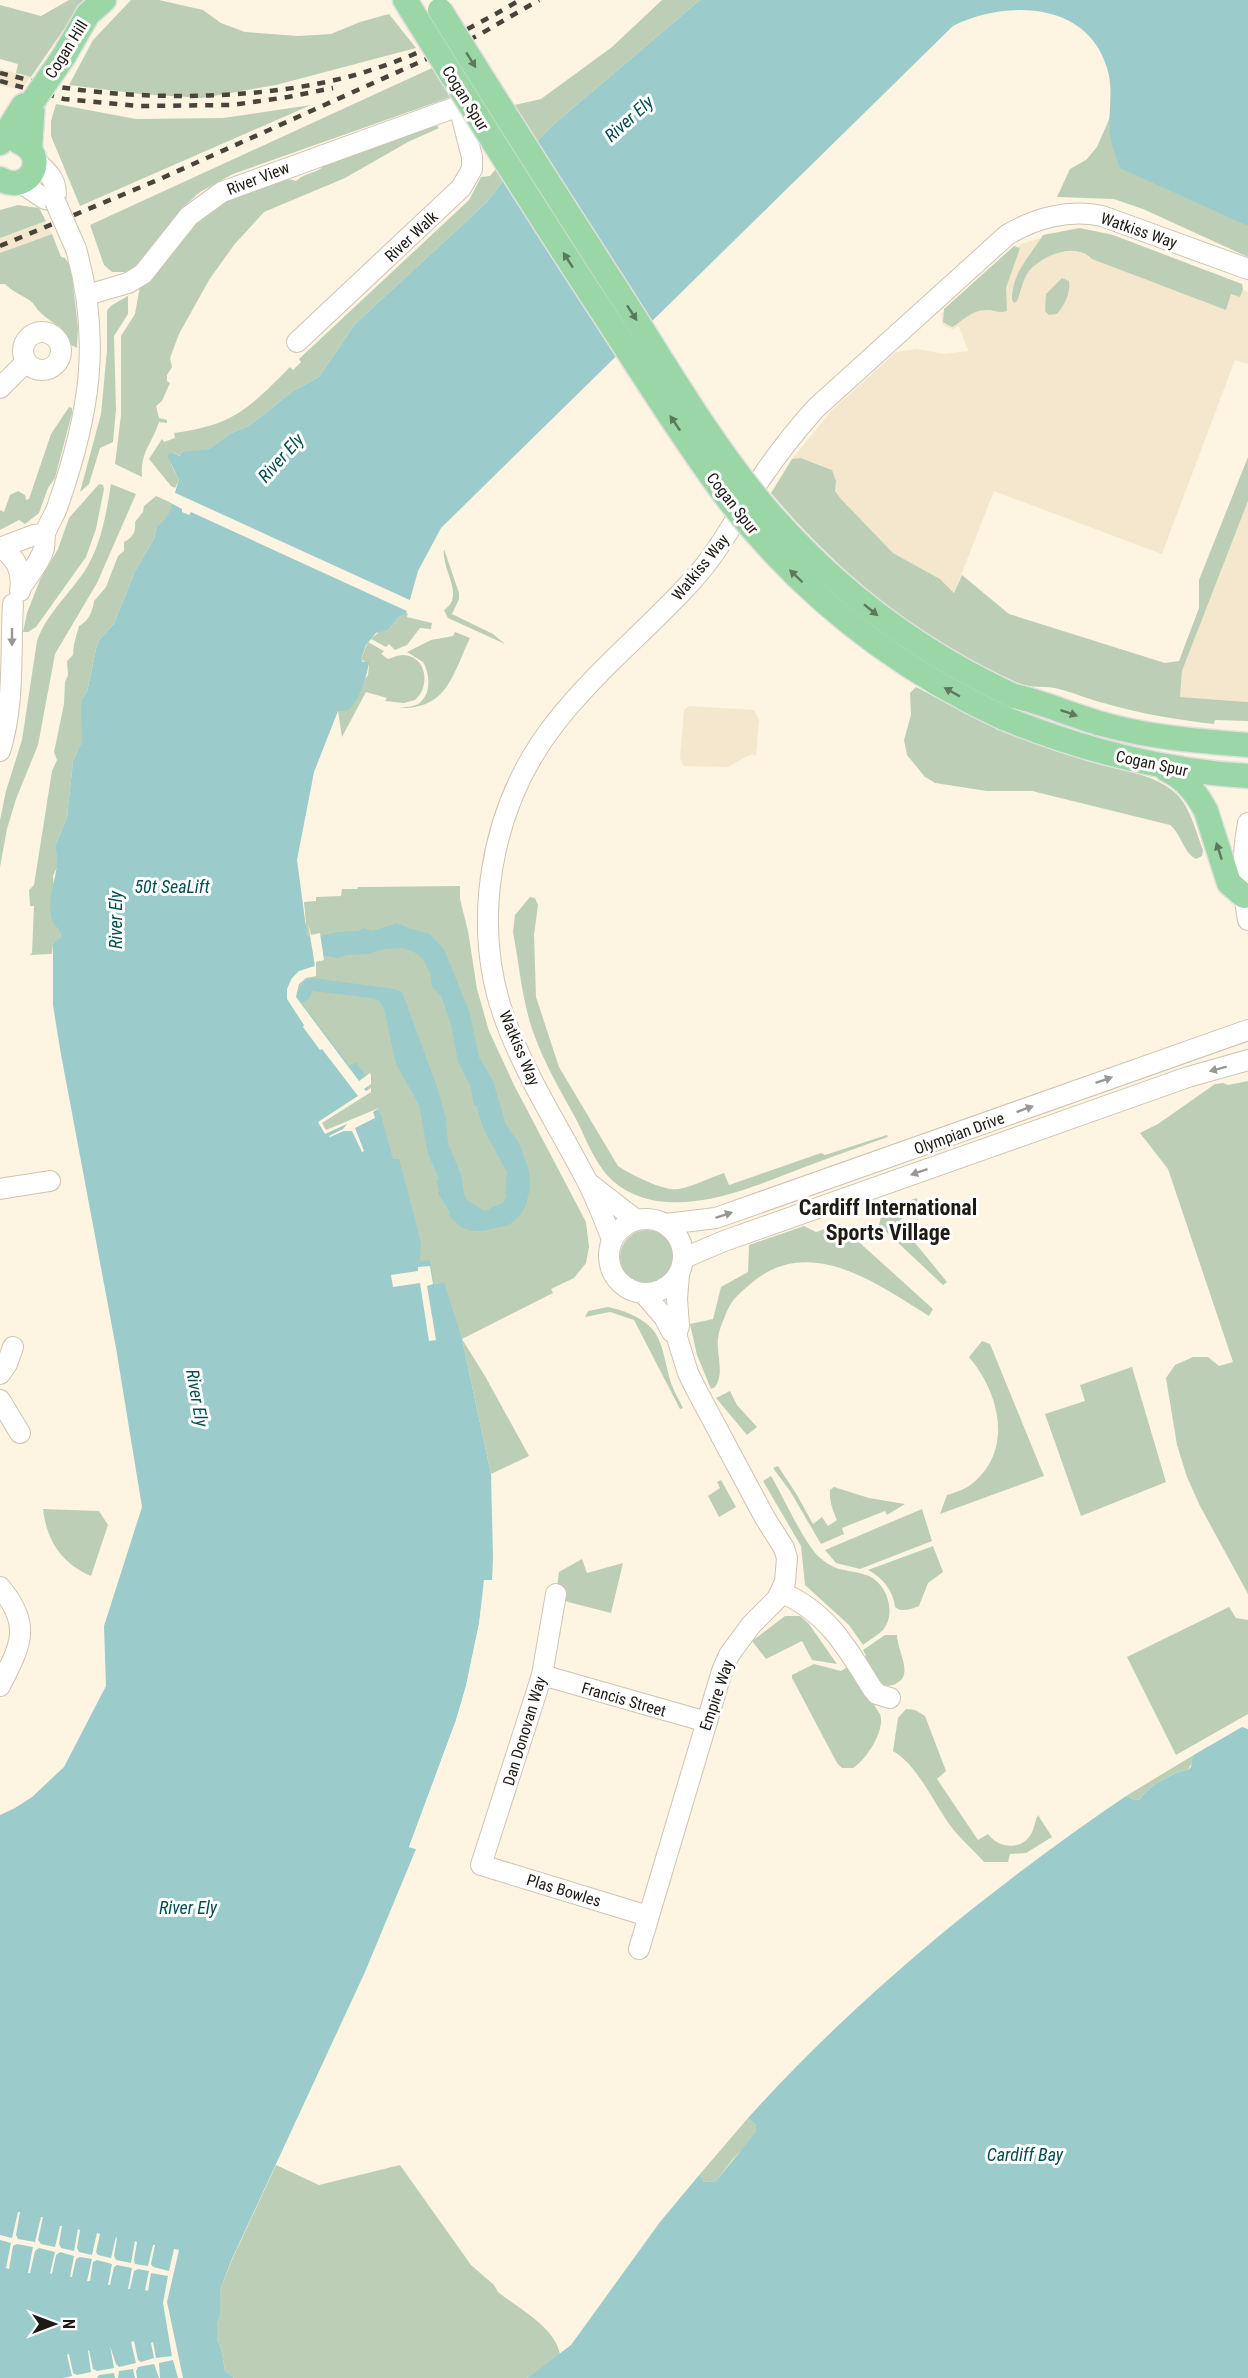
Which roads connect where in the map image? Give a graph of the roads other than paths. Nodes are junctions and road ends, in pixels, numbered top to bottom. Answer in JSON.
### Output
{"nodes":[{"id":1,"x":104,"y":0,"type":"edge"},
{"id":2,"x":405,"y":0,"type":"edge"},
{"id":3,"x":436,"y":5,"type":"edge"},
{"id":4,"x":33,"y":101,"type":"junction"},
{"id":5,"x":459,"y":106,"type":"joint"},
{"id":6,"x":0,"y":145,"type":"edge"},
{"id":7,"x":32,"y":155,"type":"junction"},
{"id":8,"x":8,"y":185,"type":"edge"},
{"id":9,"x":55,"y":201,"type":"junction"},
{"id":10,"x":1248,"y":269,"type":"edge"},
{"id":11,"x":87,"y":295,"type":"junction"},
{"id":12,"x":297,"y":342,"type":"dead end"},
{"id":13,"x":26,"y":362,"type":"dead end"},
{"id":14,"x":0,"y":388,"type":"edge"},
{"id":15,"x":45,"y":534,"type":"junction"},
{"id":16,"x":0,"y":548,"type":"edge"},
{"id":17,"x":11,"y":602,"type":"edge"},
{"id":18,"x":5,"y":663,"type":"edge"},
{"id":19,"x":1248,"y":745,"type":"edge"},
{"id":20,"x":0,"y":751,"type":"edge"},
{"id":21,"x":1147,"y":763,"type":"junction"},
{"id":22,"x":1248,"y":776,"type":"edge"},
{"id":23,"x":1248,"y":823,"type":"edge"},
{"id":24,"x":1246,"y":908,"type":"edge"},
{"id":25,"x":1248,"y":1030,"type":"edge"},
{"id":26,"x":1248,"y":1060,"type":"edge"},
{"id":27,"x":50,"y":1181,"type":"dead end"},
{"id":28,"x":588,"y":1183,"type":"junction"},
{"id":29,"x":0,"y":1189,"type":"edge"},
{"id":30,"x":636,"y":1220,"type":"junction"},
{"id":31,"x":666,"y":1224,"type":"junction"},
{"id":32,"x":612,"y":1239,"type":"junction"},
{"id":33,"x":681,"y":1266,"type":"junction"},
{"id":34,"x":644,"y":1294,"type":"junction"},
{"id":35,"x":676,"y":1334,"type":"junction"},
{"id":36,"x":13,"y":1347,"type":"dead end"},
{"id":37,"x":0,"y":1374,"type":"edge"},
{"id":38,"x":0,"y":1400,"type":"edge"},
{"id":39,"x":20,"y":1433,"type":"dead end"},
{"id":40,"x":0,"y":1587,"type":"edge"},
{"id":41,"x":781,"y":1592,"type":"junction"},
{"id":42,"x":556,"y":1594,"type":"dead end"},
{"id":43,"x":542,"y":1675,"type":"junction"},
{"id":44,"x":0,"y":1686,"type":"edge"},
{"id":45,"x":890,"y":1698,"type":"dead end"},
{"id":46,"x":706,"y":1722,"type":"junction"},
{"id":47,"x":481,"y":1865,"type":"joint"},
{"id":48,"x":648,"y":1916,"type":"junction"},
{"id":49,"x":639,"y":1949,"type":"dead end"}],
"edges":[{"from":1,"to":4,"type":"main road","name":"Cogan Hill","bridge":true},
{"from":21,"to":2,"type":"main road","name":"Cogan Spur","one_way":true,"bridge":true},
{"from":3,"to":19,"type":"main road","name":"Cogan Spur","one_way":true,"bridge":true},
{"from":4,"to":6,"type":"main road","name":"Cogan Hill"},
{"from":4,"to":7,"type":"main road"},
{"from":5,"to":11,"type":"street","name":"River View"},
{"from":5,"to":12,"type":"street","name":"River Walk"},
{"from":6,"to":7,"type":"main road","name":"Cogan Hill"},
{"from":7,"to":8,"type":"main road"},
{"from":7,"to":9,"type":"street"},
{"from":8,"to":9,"type":"street"},
{"from":9,"to":11,"type":"street","bridge":true},
{"from":10,"to":28,"type":"street","name":"Watkiss Way"},
{"from":11,"to":15,"type":"street"},
{"from":13,"to":14,"type":"street"},
{"from":15,"to":16,"type":"street"},
{"from":15,"to":17,"type":"street"},
{"from":16,"to":17,"type":"street"},
{"from":17,"to":18,"type":"street","one_way":true},
{"from":18,"to":20,"type":"street"},
{"from":21,"to":22,"type":"main road","name":"Cogan Spur"},
{"from":24,"to":21,"type":"main road","one_way":true},
{"from":23,"to":24,"type":"street"},
{"from":31,"to":25,"type":"street","name":"Olympian Drive","one_way":true},
{"from":26,"to":33,"type":"street","name":"Olympian Drive","one_way":true},
{"from":27,"to":29,"type":"street"},
{"from":28,"to":30,"type":"street","name":"Watkiss Way"},
{"from":28,"to":32,"type":"street","name":"Watkiss Way"},
{"from":30,"to":31,"type":"street"},
{"from":30,"to":32,"type":"street"},
{"from":31,"to":33,"type":"street"},
{"from":32,"to":34,"type":"street"},
{"from":33,"to":34,"type":"street"},
{"from":33,"to":35,"type":"street","name":"Empire Way"},
{"from":34,"to":35,"type":"street","name":"Empire Way"},
{"from":35,"to":41,"type":"street","name":"Empire Way"},
{"from":36,"to":37,"type":"street"},
{"from":38,"to":39,"type":"street"},
{"from":40,"to":44,"type":"street"},
{"from":41,"to":45,"type":"street"},
{"from":41,"to":46,"type":"street","name":"Empire Way"},
{"from":42,"to":43,"type":"street","name":"Dan Donovan Way"},
{"from":43,"to":46,"type":"street","name":"Francis Street"},
{"from":43,"to":47,"type":"street","name":"Dan Donovan Way"},
{"from":46,"to":48,"type":"street","name":"Empire Way"},
{"from":47,"to":48,"type":"street","name":"Plas Bowles"},
{"from":48,"to":49,"type":"street","name":"Empire Way"}]}
